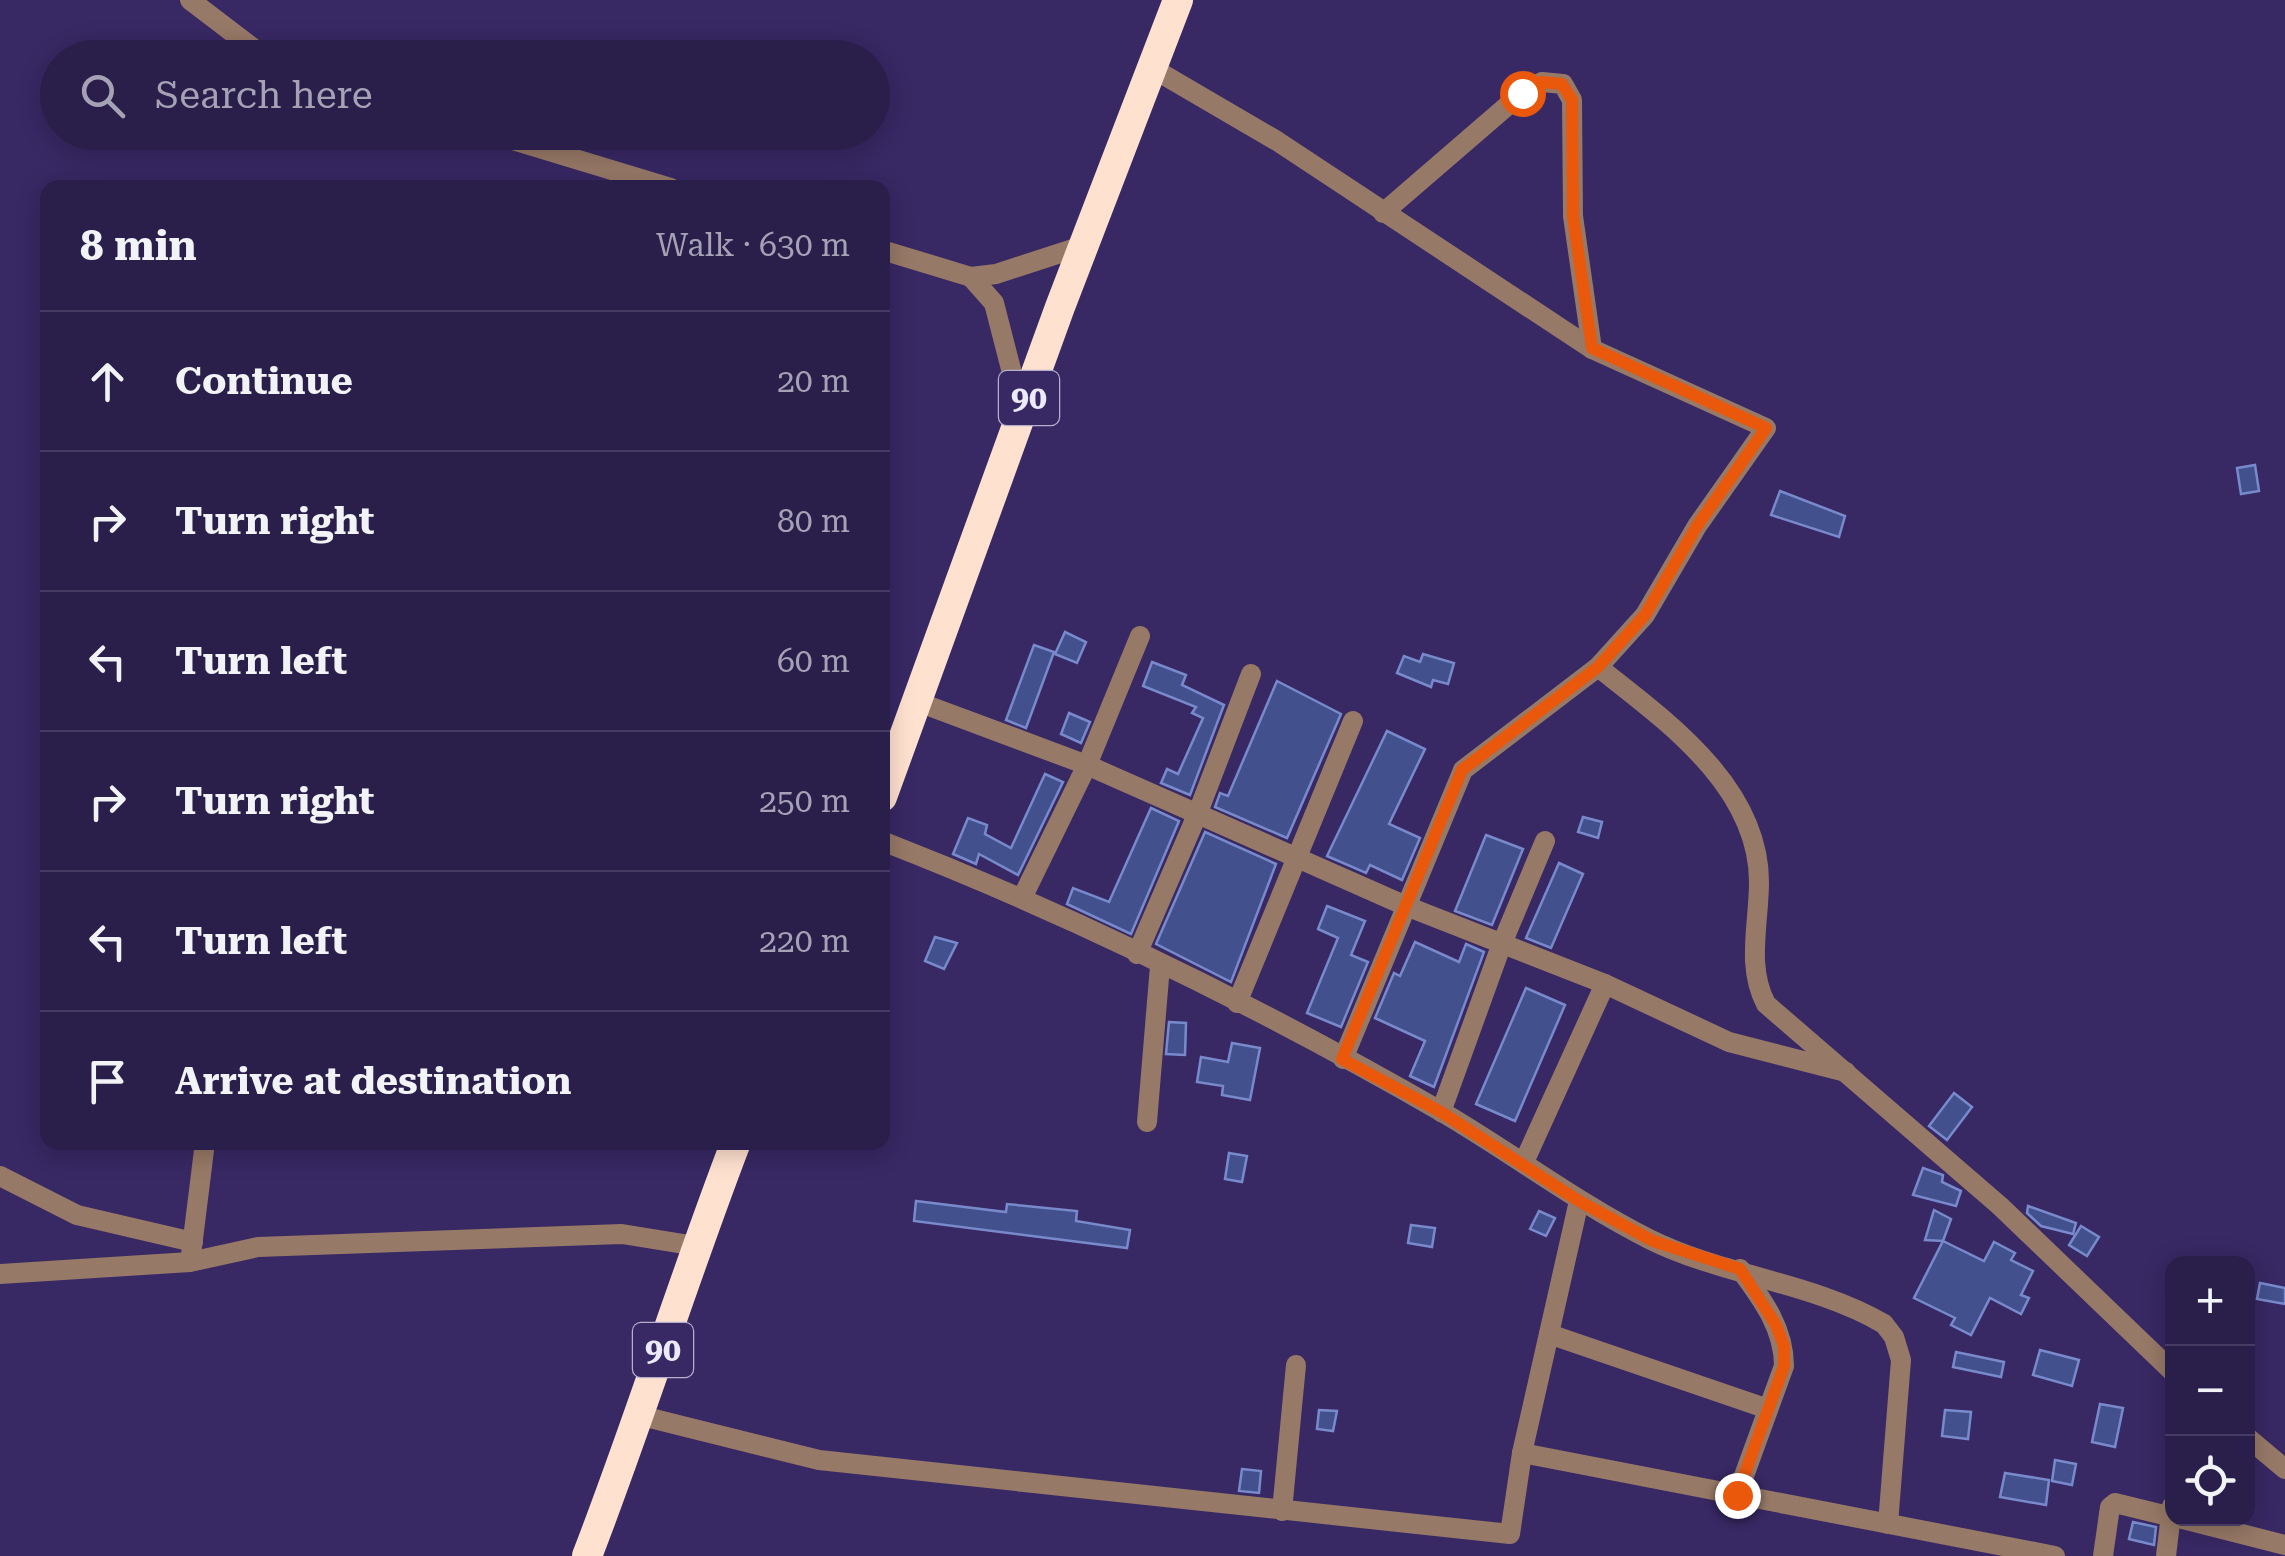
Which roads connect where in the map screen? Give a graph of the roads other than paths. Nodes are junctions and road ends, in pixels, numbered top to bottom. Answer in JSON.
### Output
{"nodes":[{"id":1,"x":190,"y":0,"type":"edge"},
{"id":2,"x":1178,"y":0,"type":"edge"},
{"id":3,"x":242,"y":40,"type":"edge"},
{"id":4,"x":1152,"y":68,"type":"junction"},
{"id":5,"x":545,"y":150,"type":"edge"},
{"id":6,"x":645,"y":180,"type":"edge"},
{"id":7,"x":1382,"y":213,"type":"junction"},
{"id":8,"x":1082,"y":246,"type":"junction"},
{"id":9,"x":890,"y":252,"type":"edge"},
{"id":10,"x":971,"y":277,"type":"junction"},
{"id":11,"x":1592,"y":348,"type":"junction"},
{"id":12,"x":1023,"y":416,"type":"junction"},
{"id":13,"x":1140,"y":636,"type":"dead end"},
{"id":14,"x":1598,"y":667,"type":"junction"},
{"id":15,"x":1251,"y":674,"type":"dead end"},
{"id":16,"x":918,"y":702,"type":"junction"},
{"id":17,"x":1353,"y":721,"type":"dead end"},
{"id":18,"x":1087,"y":765,"type":"junction"},
{"id":19,"x":890,"y":775,"type":"edge"},
{"id":20,"x":1197,"y":815,"type":"junction"},
{"id":21,"x":1545,"y":841,"type":"dead end"},
{"id":22,"x":890,"y":844,"type":"edge"},
{"id":23,"x":1296,"y":856,"type":"junction"},
{"id":24,"x":1023,"y":896,"type":"junction"},
{"id":25,"x":1406,"y":906,"type":"junction"},
{"id":26,"x":1501,"y":946,"type":"junction"},
{"id":27,"x":1136,"y":954,"type":"junction"},
{"id":28,"x":1160,"y":966,"type":"junction"},
{"id":29,"x":1605,"y":984,"type":"junction"},
{"id":30,"x":1237,"y":1002,"type":"junction"},
{"id":31,"x":1342,"y":1059,"type":"junction"},
{"id":32,"x":1846,"y":1072,"type":"junction"},
{"id":33,"x":1441,"y":1112,"type":"junction"},
{"id":34,"x":1146,"y":1122,"type":"dead end"},
{"id":35,"x":203,"y":1150,"type":"edge"},
{"id":36,"x":733,"y":1150,"type":"edge"},
{"id":37,"x":1524,"y":1162,"type":"junction"},
{"id":38,"x":0,"y":1176,"type":"edge"},
{"id":39,"x":1579,"y":1201,"type":"junction"},
{"id":40,"x":696,"y":1246,"type":"junction"},
{"id":41,"x":192,"y":1252,"type":"junction"},
{"id":42,"x":1740,"y":1269,"type":"junction"},
{"id":43,"x":0,"y":1274,"type":"edge"},
{"id":44,"x":1549,"y":1334,"type":"junction"},
{"id":45,"x":2165,"y":1364,"type":"edge"},
{"id":46,"x":1296,"y":1365,"type":"dead end"},
{"id":47,"x":1768,"y":1409,"type":"junction"},
{"id":48,"x":642,"y":1416,"type":"junction"},
{"id":49,"x":2255,"y":1444,"type":"edge"},
{"id":50,"x":1522,"y":1454,"type":"junction"},
{"id":51,"x":2285,"y":1469,"type":"edge"},
{"id":52,"x":1737,"y":1495,"type":"junction"},
{"id":53,"x":1282,"y":1511,"type":"junction"},
{"id":54,"x":2165,"y":1512,"type":"edge"},
{"id":55,"x":1888,"y":1524,"type":"junction"},
{"id":56,"x":2172,"y":1526,"type":"edge"},
{"id":57,"x":2217,"y":1526,"type":"edge"},
{"id":58,"x":2285,"y":1545,"type":"edge"},
{"id":59,"x":586,"y":1556,"type":"edge"},
{"id":60,"x":2055,"y":1556,"type":"edge"},
{"id":61,"x":2103,"y":1556,"type":"edge"},
{"id":62,"x":2166,"y":1556,"type":"edge"}],
"edges":[{"from":1,"to":3,"type":"street"},
{"from":2,"to":4,"type":"highway","number":"90"},
{"from":4,"to":7,"type":"street"},
{"from":4,"to":8,"type":"highway","number":"90"},
{"from":5,"to":6,"type":"street"},
{"from":7,"to":11,"type":"street"},
{"from":7,"to":11,"type":"street"},
{"from":8,"to":10,"type":"street"},
{"from":8,"to":12,"type":"highway","number":"90"},
{"from":9,"to":10,"type":"street"},
{"from":10,"to":12,"type":"street"},
{"from":11,"to":14,"type":"street"},
{"from":12,"to":16,"type":"highway","number":"90"},
{"from":13,"to":18,"type":"street"},
{"from":14,"to":25,"type":"street"},
{"from":14,"to":32,"type":"street"},
{"from":15,"to":20,"type":"street"},
{"from":16,"to":18,"type":"street"},
{"from":16,"to":19,"type":"highway","number":"90"},
{"from":17,"to":23,"type":"street"},
{"from":18,"to":20,"type":"street"},
{"from":18,"to":24,"type":"street"},
{"from":20,"to":23,"type":"street"},
{"from":20,"to":27,"type":"street"},
{"from":21,"to":26,"type":"street"},
{"from":22,"to":24,"type":"street"},
{"from":23,"to":25,"type":"street"},
{"from":23,"to":30,"type":"street"},
{"from":24,"to":27,"type":"street"},
{"from":25,"to":26,"type":"street"},
{"from":25,"to":31,"type":"street"},
{"from":26,"to":29,"type":"street"},
{"from":26,"to":33,"type":"street"},
{"from":27,"to":28,"type":"street"},
{"from":28,"to":30,"type":"street"},
{"from":28,"to":34,"type":"street"},
{"from":29,"to":32,"type":"street"},
{"from":29,"to":37,"type":"street"},
{"from":30,"to":31,"type":"street"},
{"from":31,"to":33,"type":"street"},
{"from":32,"to":45,"type":"street"},
{"from":33,"to":37,"type":"street"},
{"from":35,"to":41,"type":"street"},
{"from":36,"to":40,"type":"highway","number":"90"},
{"from":37,"to":39,"type":"street"},
{"from":38,"to":41,"type":"street"},
{"from":39,"to":42,"type":"street"},
{"from":39,"to":44,"type":"street"},
{"from":40,"to":41,"type":"street"},
{"from":40,"to":48,"type":"highway","number":"90"},
{"from":41,"to":43,"type":"street"},
{"from":42,"to":47,"type":"street"},
{"from":42,"to":55,"type":"street"},
{"from":44,"to":47,"type":"street"},
{"from":44,"to":50,"type":"street"},
{"from":46,"to":53,"type":"street"},
{"from":47,"to":52,"type":"street"},
{"from":48,"to":53,"type":"street"},
{"from":48,"to":59,"type":"highway","number":"90"},
{"from":49,"to":51,"type":"street"},
{"from":50,"to":52,"type":"street"},
{"from":50,"to":53,"type":"street"},
{"from":52,"to":55,"type":"street"},
{"from":54,"to":61,"type":"street"},
{"from":55,"to":60,"type":"street"},
{"from":56,"to":62,"type":"street"},
{"from":57,"to":58,"type":"street"}]}
